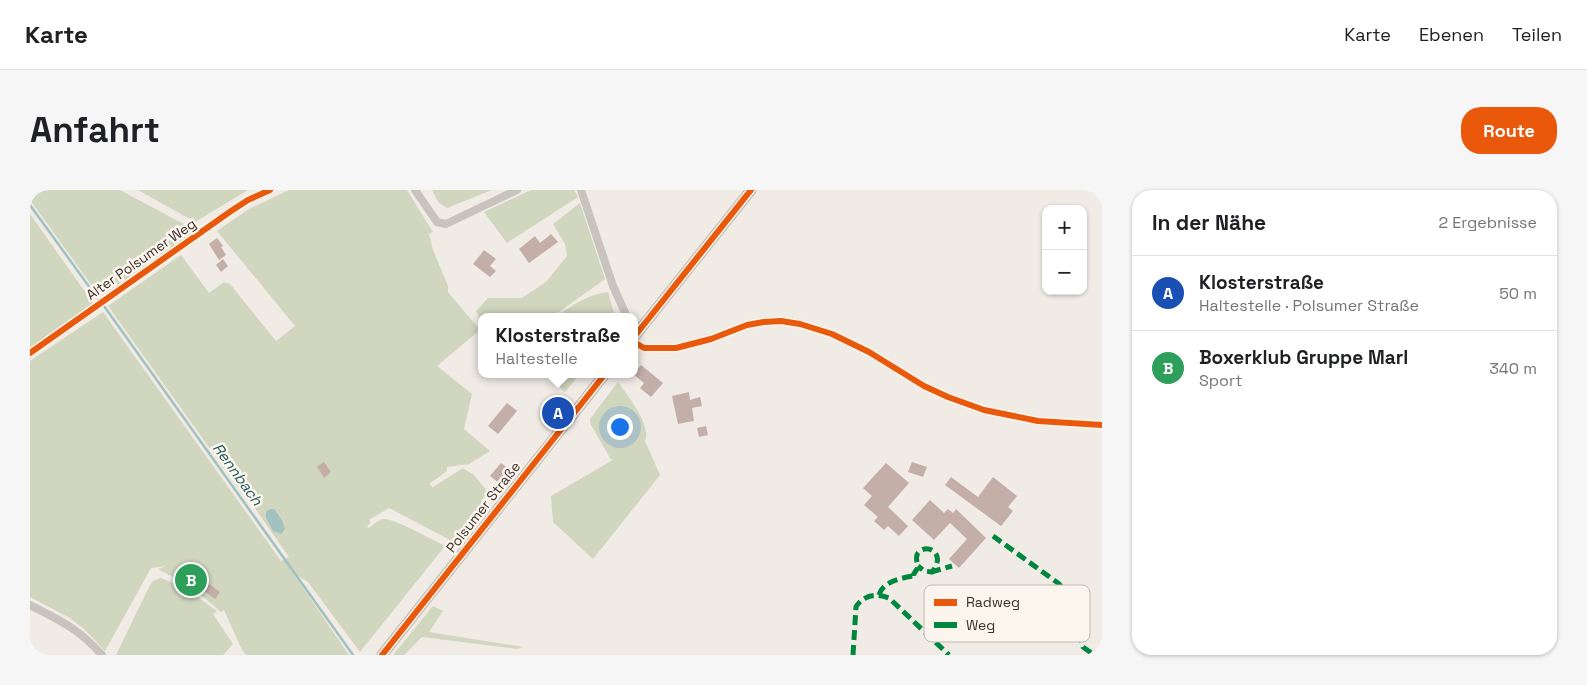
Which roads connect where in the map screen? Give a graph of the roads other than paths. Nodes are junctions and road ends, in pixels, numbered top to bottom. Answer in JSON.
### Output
{"nodes":[{"id":1,"x":270,"y":190,"type":"edge"},
{"id":2,"x":415,"y":190,"type":"edge"},
{"id":3,"x":517,"y":190,"type":"edge"},
{"id":4,"x":581,"y":190,"type":"edge"},
{"id":5,"x":751,"y":190,"type":"edge"},
{"id":6,"x":625,"y":313,"type":"edge"},
{"id":7,"x":638,"y":330,"type":"edge"},
{"id":8,"x":638,"y":339,"type":"edge"},
{"id":9,"x":30,"y":354,"type":"edge"},
{"id":10,"x":602,"y":378,"type":"edge"},
{"id":11,"x":1102,"y":425,"type":"edge"},
{"id":12,"x":30,"y":605,"type":"edge"},
{"id":13,"x":102,"y":655,"type":"edge"},
{"id":14,"x":382,"y":655,"type":"edge"}],
"edges":[{"from":1,"to":9,"type":"street","name":"Alter Polsumer Weg"},
{"from":2,"to":3,"type":"street"},
{"from":4,"to":6,"type":"street"},
{"from":5,"to":7,"type":"main road"},
{"from":8,"to":11,"type":"street"},
{"from":10,"to":14,"type":"main road","name":"Polsumer Straße"},
{"from":12,"to":13,"type":"street"}]}
